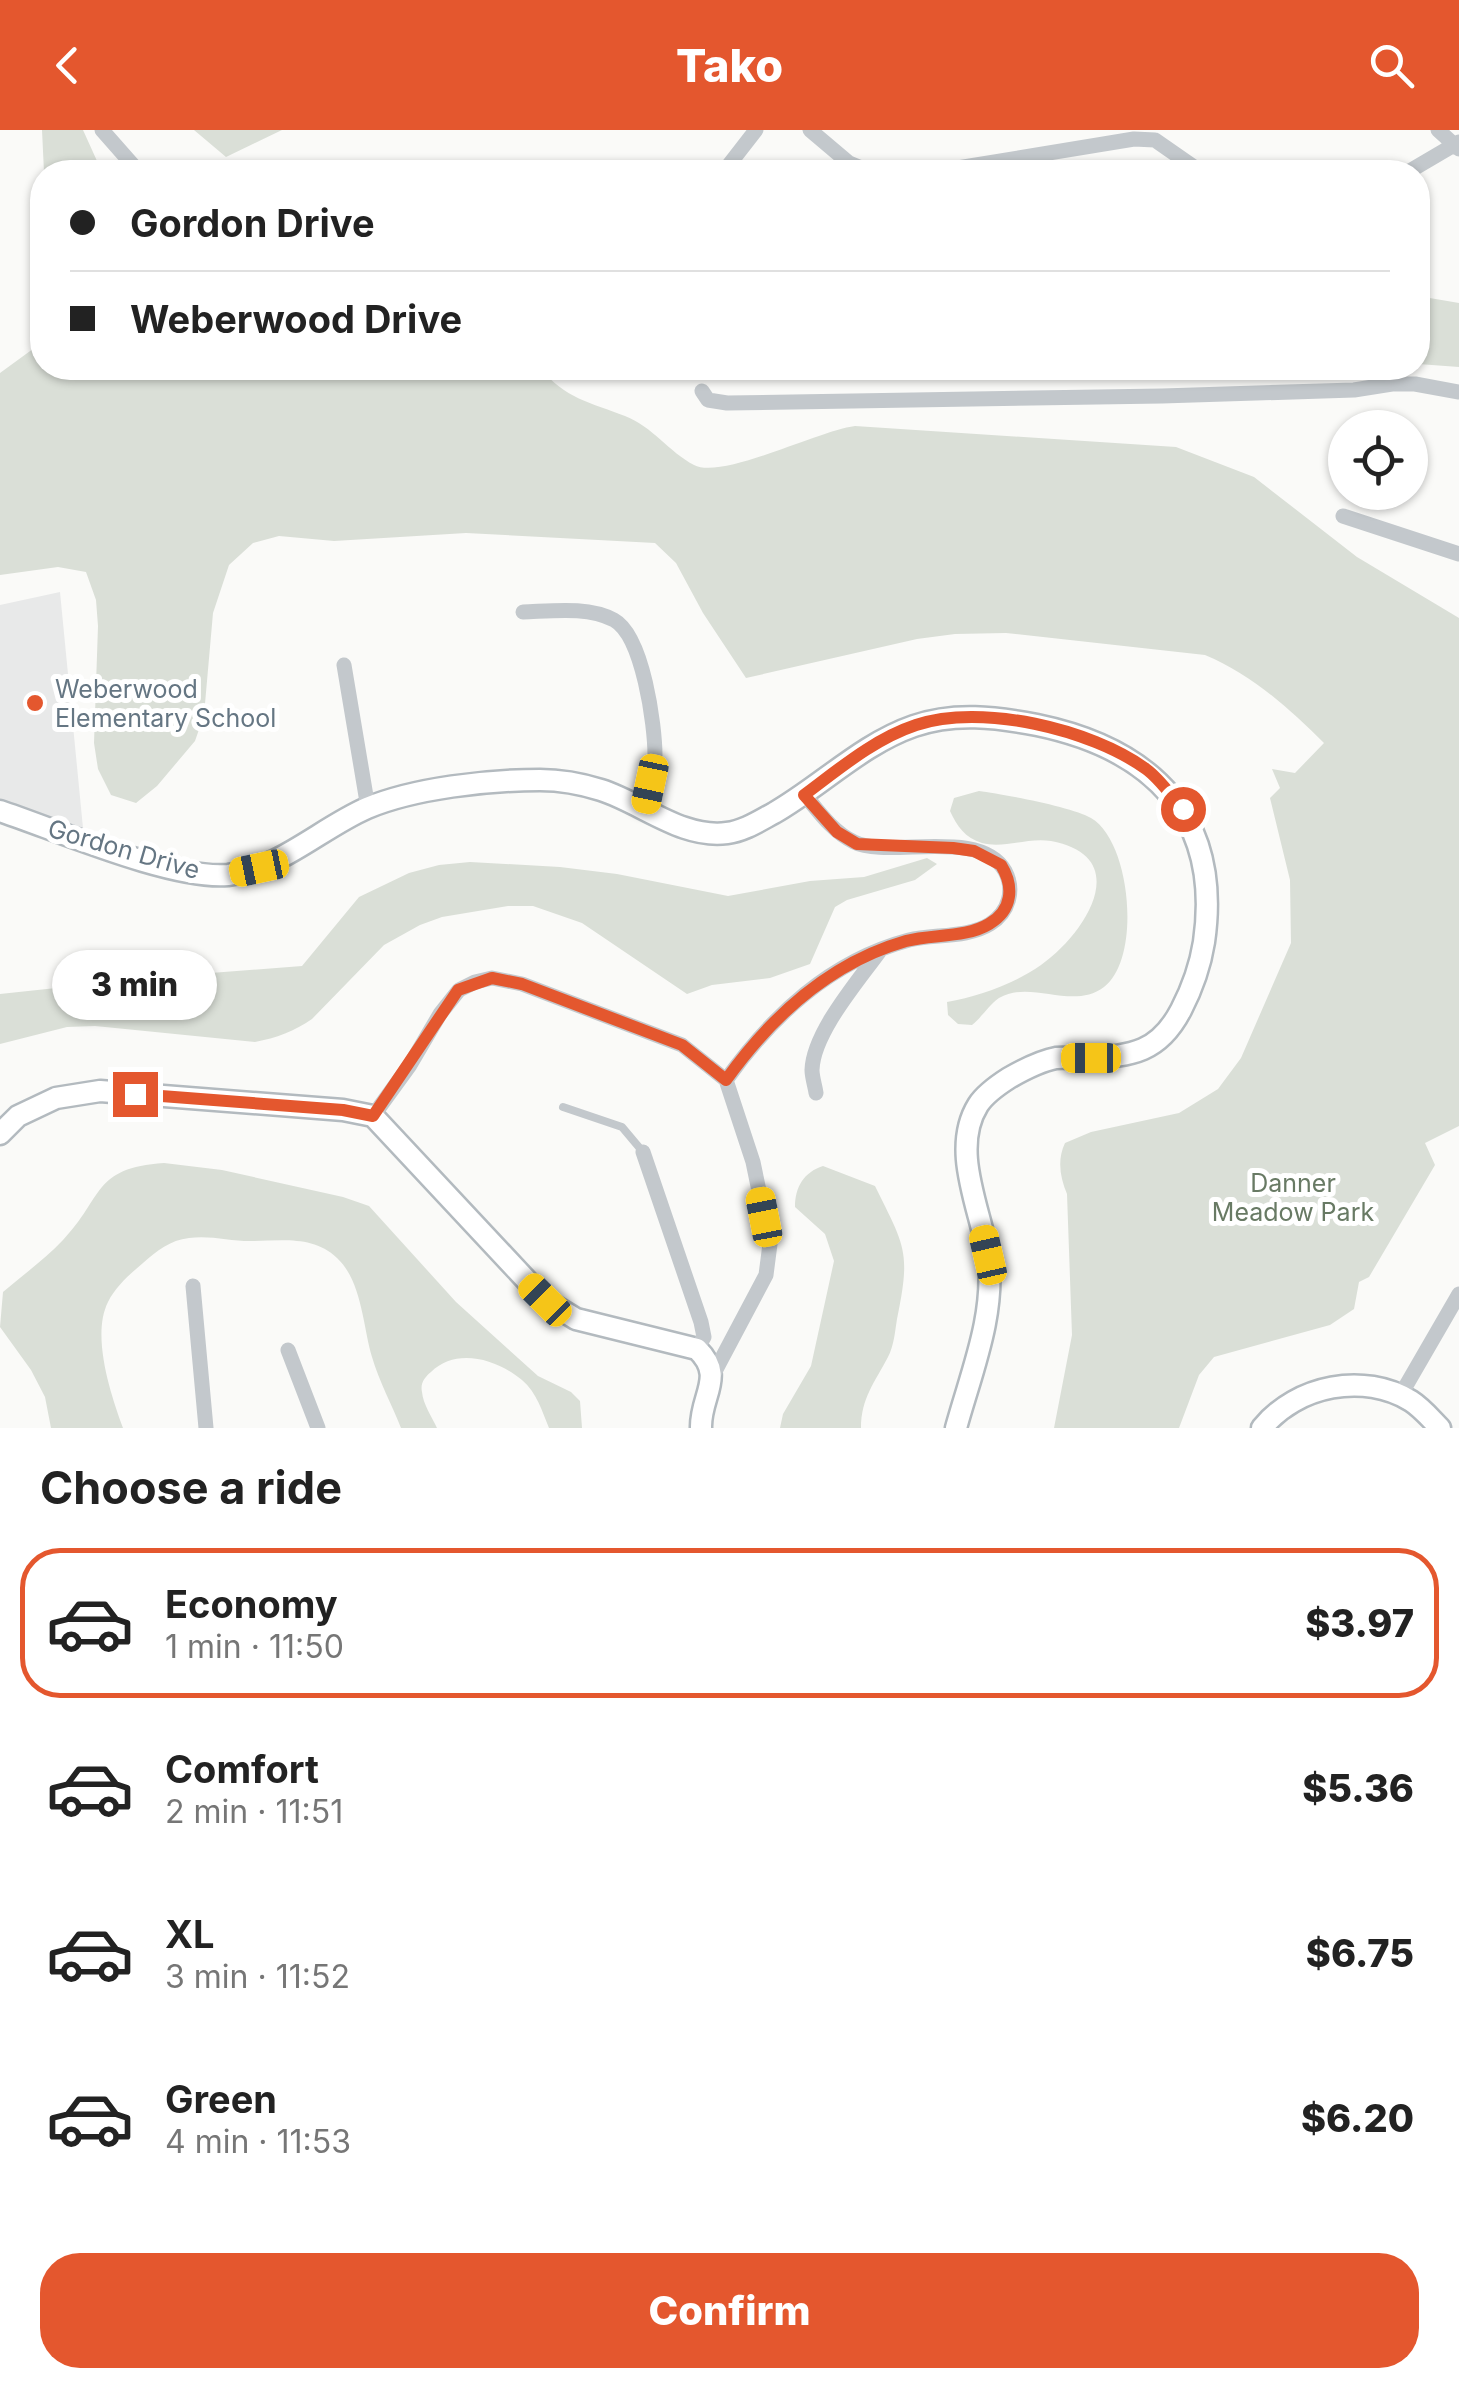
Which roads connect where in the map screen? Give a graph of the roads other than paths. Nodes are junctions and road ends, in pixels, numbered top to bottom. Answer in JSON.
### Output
{"nodes":[{"id":1,"x":102,"y":130,"type":"edge"},
{"id":2,"x":756,"y":130,"type":"edge"},
{"id":3,"x":810,"y":130,"type":"edge"},
{"id":4,"x":1438,"y":130,"type":"edge"},
{"id":5,"x":1154,"y":135,"type":"edge"},
{"id":6,"x":1458,"y":145,"type":"edge"},
{"id":7,"x":128,"y":160,"type":"edge"},
{"id":8,"x":733,"y":160,"type":"edge"},
{"id":9,"x":845,"y":160,"type":"edge"},
{"id":10,"x":1006,"y":160,"type":"edge"},
{"id":11,"x":1186,"y":160,"type":"edge"},
{"id":12,"x":1430,"y":160,"type":"edge"},
{"id":13,"x":702,"y":391,"type":"dead end"},
{"id":14,"x":1459,"y":392,"type":"edge"},
{"id":15,"x":1343,"y":516,"type":"dead end"},
{"id":16,"x":1459,"y":554,"type":"edge"},
{"id":17,"x":523,"y":612,"type":"dead end"},
{"id":18,"x":344,"y":665,"type":"dead end"},
{"id":19,"x":804,"y":795,"type":"junction"},
{"id":20,"x":368,"y":808,"type":"junction"},
{"id":21,"x":645,"y":810,"type":"junction"},
{"id":22,"x":0,"y":811,"type":"edge"},
{"id":23,"x":880,"y":950,"type":"junction"},
{"id":24,"x":726,"y":1080,"type":"junction"},
{"id":25,"x":816,"y":1093,"type":"dead end"},
{"id":26,"x":563,"y":1106,"type":"dead end"},
{"id":27,"x":373,"y":1116,"type":"junction"},
{"id":28,"x":0,"y":1134,"type":"edge"},
{"id":29,"x":644,"y":1152,"type":"joint"},
{"id":30,"x":192,"y":1286,"type":"dead end"},
{"id":31,"x":1459,"y":1294,"type":"edge"},
{"id":32,"x":698,"y":1349,"type":"junction"},
{"id":33,"x":288,"y":1350,"type":"dead end"},
{"id":34,"x":713,"y":1375,"type":"junction"},
{"id":35,"x":1400,"y":1396,"type":"junction"},
{"id":36,"x":698,"y":1425,"type":"edge"},
{"id":37,"x":206,"y":1428,"type":"edge"},
{"id":38,"x":318,"y":1428,"type":"edge"},
{"id":39,"x":956,"y":1428,"type":"edge"},
{"id":40,"x":1262,"y":1428,"type":"edge"},
{"id":41,"x":1440,"y":1428,"type":"edge"}],
"edges":[{"from":1,"to":7,"type":"street"},
{"from":2,"to":8,"type":"street"},
{"from":3,"to":9,"type":"street"},
{"from":4,"to":6,"type":"street"},
{"from":5,"to":10,"type":"street"},
{"from":5,"to":11,"type":"street"},
{"from":6,"to":12,"type":"street"},
{"from":13,"to":14,"type":"street"},
{"from":15,"to":16,"type":"street"},
{"from":17,"to":21,"type":"street"},
{"from":18,"to":20,"type":"street"},
{"from":19,"to":21,"type":"street","name":"Gordon Drive"},
{"from":19,"to":23,"type":"street"},
{"from":19,"to":39,"type":"street","name":"Gordon Drive"},
{"from":20,"to":21,"type":"street","name":"Gordon Drive"},
{"from":20,"to":22,"type":"street","name":"Gordon Drive"},
{"from":23,"to":24,"type":"street"},
{"from":23,"to":25,"type":"street"},
{"from":24,"to":27,"type":"street"},
{"from":24,"to":34,"type":"street"},
{"from":26,"to":29,"type":"lane"},
{"from":27,"to":28,"type":"street"},
{"from":27,"to":32,"type":"street"},
{"from":29,"to":32,"type":"street"},
{"from":30,"to":37,"type":"street"},
{"from":31,"to":35,"type":"street"},
{"from":32,"to":34,"type":"street"},
{"from":33,"to":38,"type":"street"},
{"from":34,"to":36,"type":"street"},
{"from":35,"to":40,"type":"street"},
{"from":35,"to":41,"type":"street"}]}
